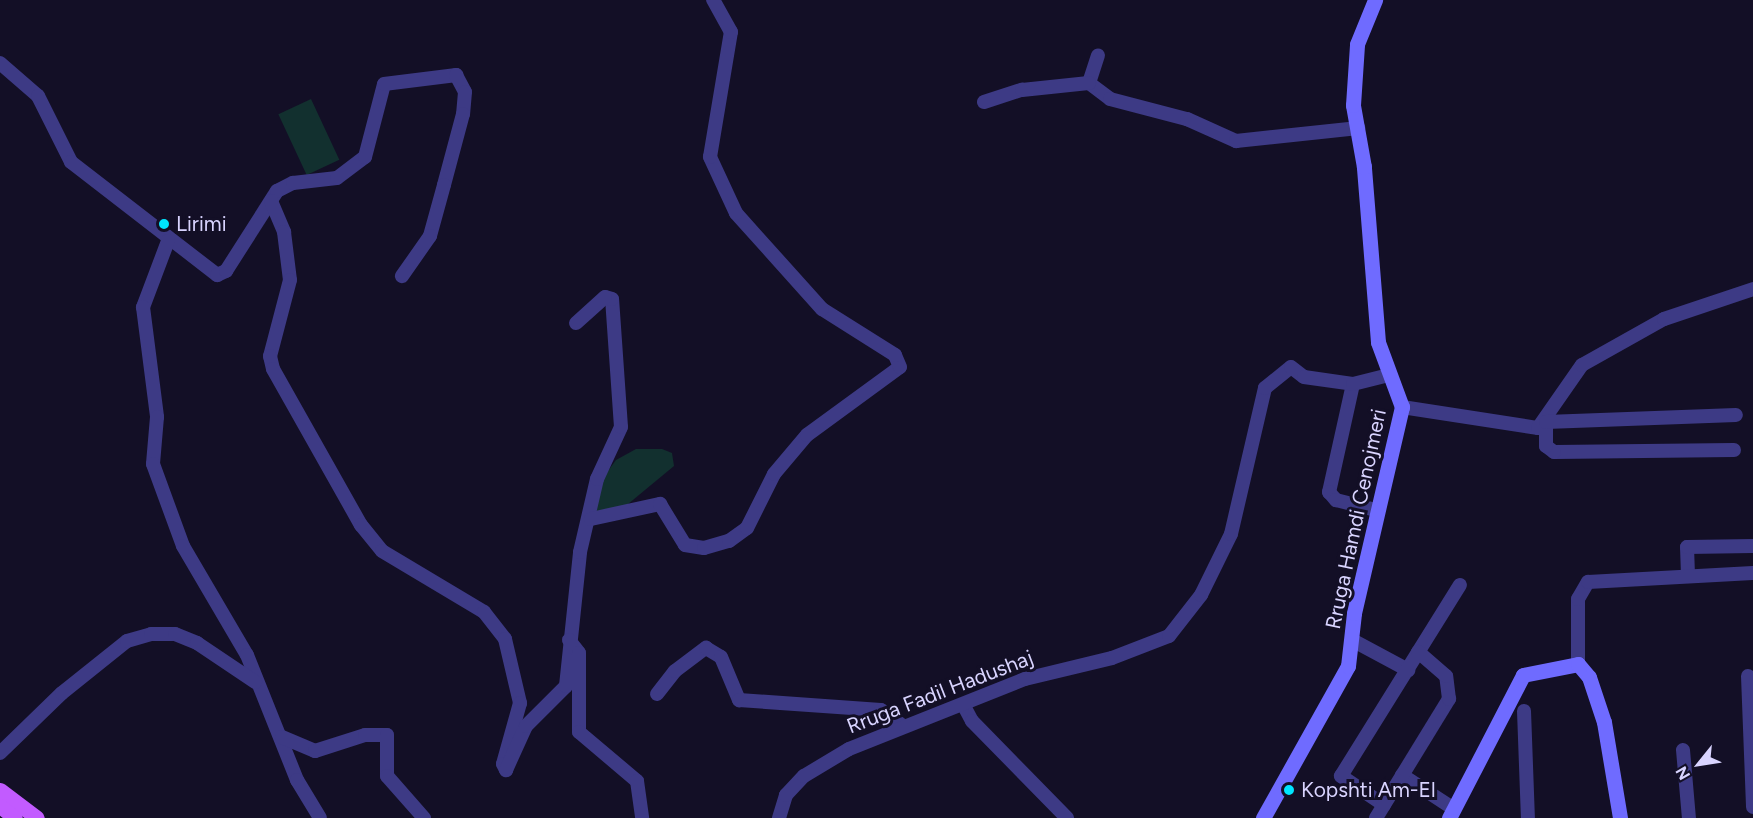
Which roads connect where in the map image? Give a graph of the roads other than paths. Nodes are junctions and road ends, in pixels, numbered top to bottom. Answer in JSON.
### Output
{"nodes":[{"id":1,"x":713,"y":0,"type":"edge"},
{"id":2,"x":1376,"y":0,"type":"edge"},
{"id":3,"x":1098,"y":55,"type":"dead end"},
{"id":4,"x":0,"y":63,"type":"edge"},
{"id":5,"x":1089,"y":83,"type":"junction"},
{"id":6,"x":984,"y":102,"type":"dead end"},
{"id":7,"x":1358,"y":128,"type":"junction"},
{"id":8,"x":271,"y":201,"type":"junction"},
{"id":9,"x":168,"y":241,"type":"junction"},
{"id":10,"x":402,"y":276,"type":"dead end"},
{"id":11,"x":1753,"y":289,"type":"edge"},
{"id":12,"x":576,"y":323,"type":"dead end"},
{"id":13,"x":1389,"y":375,"type":"junction"},
{"id":14,"x":1353,"y":384,"type":"junction"},
{"id":15,"x":1402,"y":407,"type":"junction"},
{"id":16,"x":1736,"y":415,"type":"dead end"},
{"id":17,"x":1546,"y":422,"type":"junction"},
{"id":18,"x":1734,"y":450,"type":"dead end"},
{"id":19,"x":1376,"y":510,"type":"junction"},
{"id":20,"x":591,"y":519,"type":"junction"},
{"id":21,"x":1753,"y":546,"type":"edge"},
{"id":22,"x":1753,"y":573,"type":"edge"},
{"id":23,"x":1688,"y":575,"type":"junction"},
{"id":24,"x":1460,"y":585,"type":"dead end"},
{"id":25,"x":569,"y":640,"type":"junction"},
{"id":26,"x":1352,"y":640,"type":"junction"},
{"id":27,"x":1419,"y":652,"type":"junction"},
{"id":28,"x":1578,"y":664,"type":"junction"},
{"id":29,"x":1408,"y":669,"type":"junction"},
{"id":30,"x":1748,"y":676,"type":"dead end"},
{"id":31,"x":255,"y":682,"type":"junction"},
{"id":32,"x":657,"y":694,"type":"dead end"},
{"id":33,"x":964,"y":706,"type":"junction"},
{"id":34,"x":1524,"y":711,"type":"dead end"},
{"id":35,"x":903,"y":726,"type":"junction"},
{"id":36,"x":282,"y":737,"type":"junction"},
{"id":37,"x":1683,"y":750,"type":"dead end"},
{"id":38,"x":0,"y":753,"type":"edge"},
{"id":39,"x":1402,"y":775,"type":"junction"},
{"id":40,"x":0,"y":789,"type":"edge"},
{"id":41,"x":1384,"y":805,"type":"junction"},
{"id":42,"x":0,"y":806,"type":"edge"},
{"id":43,"x":1753,"y":807,"type":"edge"},
{"id":44,"x":1451,"y":813,"type":"edge"},
{"id":45,"x":15,"y":818,"type":"edge"},
{"id":46,"x":37,"y":818,"type":"edge"},
{"id":47,"x":320,"y":818,"type":"edge"},
{"id":48,"x":424,"y":818,"type":"edge"},
{"id":49,"x":642,"y":818,"type":"edge"},
{"id":50,"x":779,"y":818,"type":"edge"},
{"id":51,"x":1067,"y":818,"type":"edge"},
{"id":52,"x":1263,"y":818,"type":"edge"},
{"id":53,"x":1376,"y":818,"type":"edge"},
{"id":54,"x":1528,"y":818,"type":"edge"},
{"id":55,"x":1620,"y":818,"type":"edge"},
{"id":56,"x":1689,"y":818,"type":"edge"}],
"edges":[{"from":1,"to":20,"type":"street"},
{"from":2,"to":7,"type":"street","name":"Rruga Hamdi Cenojmeri"},
{"from":3,"to":5,"type":"street"},
{"from":4,"to":9,"type":"street"},
{"from":5,"to":6,"type":"street"},
{"from":5,"to":7,"type":"street"},
{"from":7,"to":13,"type":"street","name":"Rruga Hamdi Cenojmeri"},
{"from":8,"to":9,"type":"street"},
{"from":8,"to":10,"type":"street"},
{"from":8,"to":25,"type":"street"},
{"from":9,"to":31,"type":"street"},
{"from":11,"to":17,"type":"street"},
{"from":12,"to":20,"type":"street"},
{"from":13,"to":14,"type":"street","name":"Rruga Fadil Hadushaj"},
{"from":13,"to":15,"type":"street","name":"Rruga Hamdi Cenojmeri"},
{"from":14,"to":19,"type":"street"},
{"from":14,"to":33,"type":"street","name":"Rruga Fadil Hadushaj"},
{"from":15,"to":17,"type":"street"},
{"from":15,"to":19,"type":"street","name":"Rruga Hamdi Cenojmeri"},
{"from":16,"to":17,"type":"street"},
{"from":17,"to":18,"type":"street"},
{"from":19,"to":26,"type":"street","name":"Rruga Hamdi Cenojmeri"},
{"from":20,"to":25,"type":"street"},
{"from":21,"to":23,"type":"street"},
{"from":22,"to":23,"type":"street"},
{"from":23,"to":28,"type":"street"},
{"from":24,"to":27,"type":"street"},
{"from":25,"to":49,"type":"street"},
{"from":26,"to":29,"type":"street"},
{"from":26,"to":52,"type":"street","name":"Rruga Hamdi Cenojmeri"},
{"from":27,"to":29,"type":"street"},
{"from":27,"to":39,"type":"street"},
{"from":28,"to":44,"type":"street"},
{"from":28,"to":55,"type":"street"},
{"from":29,"to":41,"type":"street"},
{"from":30,"to":43,"type":"street"},
{"from":31,"to":36,"type":"street"},
{"from":31,"to":38,"type":"street"},
{"from":32,"to":35,"type":"street"},
{"from":33,"to":35,"type":"street","name":"Rruga Fadil Hadushaj"},
{"from":33,"to":51,"type":"street"},
{"from":34,"to":54,"type":"street"},
{"from":35,"to":50,"type":"street","name":"Rruga Fadil Hadushaj"},
{"from":36,"to":47,"type":"street"},
{"from":36,"to":48,"type":"street"},
{"from":37,"to":56,"type":"street"},
{"from":39,"to":41,"type":"street"},
{"from":39,"to":44,"type":"street"},
{"from":40,"to":46,"type":"main road"},
{"from":41,"to":53,"type":"street"},
{"from":42,"to":45,"type":"main road"}]}
